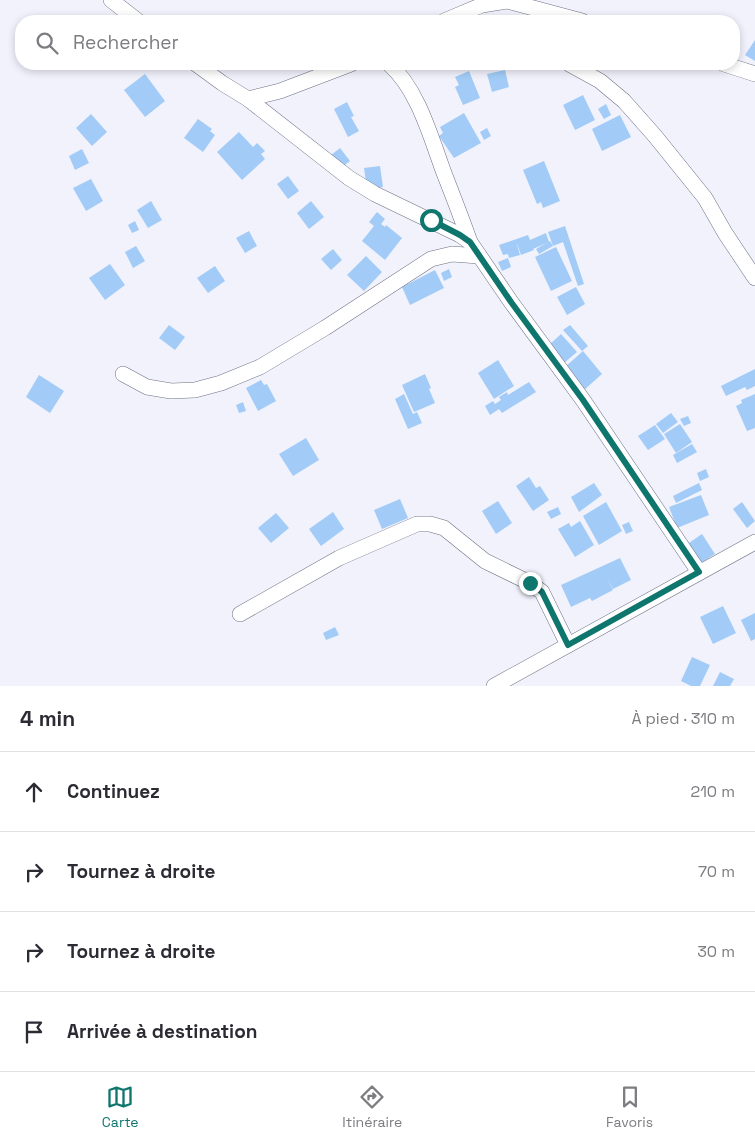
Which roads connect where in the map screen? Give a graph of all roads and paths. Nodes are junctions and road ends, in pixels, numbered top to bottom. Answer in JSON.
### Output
{"nodes":[{"id":1,"x":111,"y":0,"type":"edge"},
{"id":2,"x":559,"y":12,"type":"edge"},
{"id":3,"x":130,"y":15,"type":"edge"},
{"id":4,"x":457,"y":15,"type":"edge"},
{"id":5,"x":740,"y":69,"type":"edge"},
{"id":6,"x":204,"y":70,"type":"edge"},
{"id":7,"x":335,"y":70,"type":"edge"},
{"id":8,"x":396,"y":70,"type":"edge"},
{"id":9,"x":579,"y":70,"type":"edge"},
{"id":10,"x":755,"y":74,"type":"edge"},
{"id":11,"x":248,"y":99,"type":"junction"},
{"id":12,"x":470,"y":242,"type":"junction"},
{"id":13,"x":479,"y":256,"type":"junction"},
{"id":14,"x":755,"y":278,"type":"edge"},
{"id":15,"x":123,"y":374,"type":"dead end"},
{"id":16,"x":755,"y":542,"type":"edge"},
{"id":17,"x":699,"y":572,"type":"junction"},
{"id":18,"x":240,"y":614,"type":"dead end"},
{"id":19,"x":568,"y":645,"type":"junction"},
{"id":20,"x":494,"y":686,"type":"edge"}],
"edges":[{"from":1,"to":3,"type":"street"},
{"from":2,"to":4,"type":"street"},
{"from":5,"to":10,"type":"street"},
{"from":6,"to":11,"type":"street"},
{"from":7,"to":11,"type":"street"},
{"from":8,"to":12,"type":"street"},
{"from":9,"to":14,"type":"street"},
{"from":11,"to":12,"type":"street"},
{"from":12,"to":13,"type":"street"},
{"from":13,"to":15,"type":"street"},
{"from":13,"to":17,"type":"street"},
{"from":16,"to":17,"type":"street"},
{"from":17,"to":19,"type":"street"},
{"from":18,"to":19,"type":"street"},
{"from":19,"to":20,"type":"street"}]}
